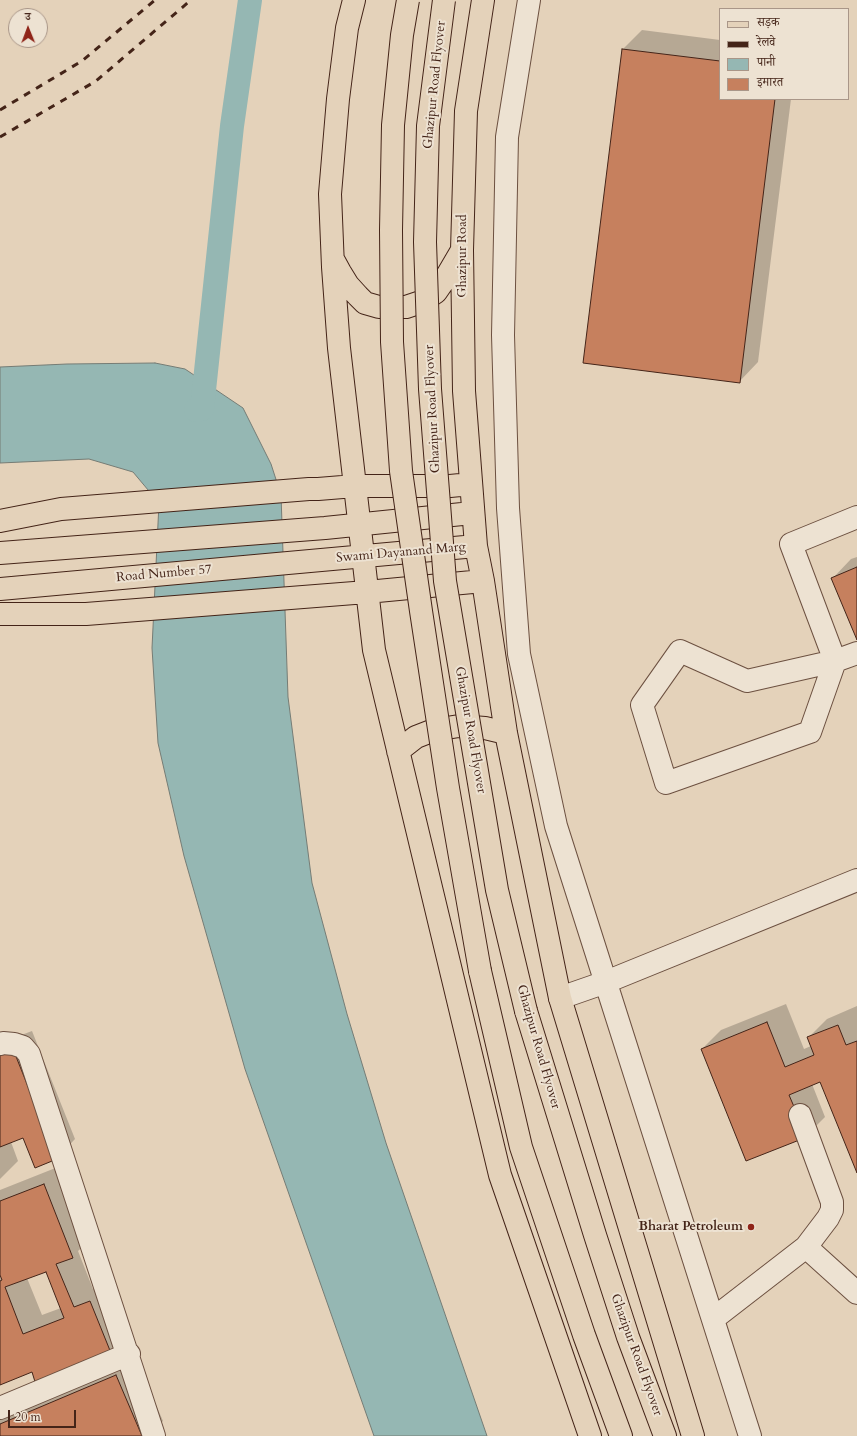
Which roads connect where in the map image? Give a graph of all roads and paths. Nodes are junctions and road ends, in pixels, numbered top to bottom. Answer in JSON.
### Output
{"nodes":[{"id":1,"x":354,"y":0,"type":"edge"},
{"id":2,"x":408,"y":0,"type":"edge"},
{"id":3,"x":444,"y":0,"type":"edge"},
{"id":4,"x":483,"y":0,"type":"edge"},
{"id":5,"x":529,"y":0,"type":"edge"},
{"id":6,"x":462,"y":250,"type":"junction"},
{"id":7,"x":332,"y":258,"type":"junction"},
{"id":8,"x":470,"y":484,"type":"junction"},
{"id":9,"x":355,"y":486,"type":"junction"},
{"id":10,"x":472,"y":513,"type":"junction"},
{"id":11,"x":857,"y":517,"type":"edge"},
{"id":12,"x":0,"y":521,"type":"edge"},
{"id":13,"x":360,"y":524,"type":"junction"},
{"id":14,"x":476,"y":546,"type":"junction"},
{"id":15,"x":0,"y":554,"type":"edge"},
{"id":16,"x":363,"y":556,"type":"junction"},
{"id":17,"x":327,"y":560,"type":"joint"},
{"id":18,"x":483,"y":581,"type":"junction"},
{"id":19,"x":0,"y":589,"type":"edge"},
{"id":20,"x":367,"y":592,"type":"junction"},
{"id":21,"x":0,"y":614,"type":"edge"},
{"id":22,"x":857,"y":653,"type":"edge"},
{"id":23,"x":835,"y":661,"type":"junction"},
{"id":24,"x":506,"y":734,"type":"junction"},
{"id":25,"x":398,"y":751,"type":"junction"},
{"id":26,"x":857,"y":880,"type":"edge"},
{"id":27,"x":606,"y":982,"type":"junction"},
{"id":28,"x":560,"y":998,"type":"junction"},
{"id":29,"x":0,"y":1044,"type":"edge"},
{"id":30,"x":800,"y":1115,"type":"dead end"},
{"id":31,"x":806,"y":1247,"type":"junction"},
{"id":32,"x":857,"y":1294,"type":"edge"},
{"id":33,"x":713,"y":1319,"type":"junction"},
{"id":34,"x":129,"y":1354,"type":"junction"},
{"id":35,"x":0,"y":1408,"type":"edge"},
{"id":36,"x":154,"y":1436,"type":"edge"},
{"id":37,"x":590,"y":1436,"type":"edge"},
{"id":38,"x":621,"y":1436,"type":"edge"},
{"id":39,"x":665,"y":1436,"type":"edge"},
{"id":40,"x":693,"y":1436,"type":"edge"},
{"id":41,"x":750,"y":1436,"type":"edge"}],
"edges":[{"from":1,"to":7,"type":"main road"},
{"from":2,"to":38,"type":"main road","bridge":true},
{"from":3,"to":39,"type":"main road","name":"Ghazipur Road Flyover","bridge":true},
{"from":4,"to":6,"type":"main road","name":"Ghazipur Road"},
{"from":5,"to":27,"type":"street"},
{"from":6,"to":7,"type":"main road"},
{"from":6,"to":8,"type":"main road","name":"Ghazipur Road"},
{"from":7,"to":9,"type":"main road"},
{"from":8,"to":9,"type":"main road"},
{"from":8,"to":10,"type":"main road","name":"Ghazipur Road"},
{"from":9,"to":12,"type":"main road"},
{"from":9,"to":13,"type":"main road"},
{"from":10,"to":13,"type":"main road"},
{"from":10,"to":14,"type":"main road","name":"Ghazipur Road"},
{"from":11,"to":23,"type":"street"},
{"from":13,"to":15,"type":"main road"},
{"from":13,"to":16,"type":"main road"},
{"from":14,"to":16,"type":"main road","name":"Swami Dayanand Marg"},
{"from":14,"to":18,"type":"main road","name":"Ghazipur Road"},
{"from":16,"to":17,"type":"main road","name":"Swami Dayanand Marg"},
{"from":16,"to":20,"type":"main road"},
{"from":17,"to":19,"type":"main road","name":"Road Number 57"},
{"from":18,"to":20,"type":"main road"},
{"from":18,"to":24,"type":"main road","name":"Ghazipur Road"},
{"from":20,"to":21,"type":"main road"},
{"from":20,"to":25,"type":"main road"},
{"from":22,"to":23,"type":"street"},
{"from":23,"to":23,"type":"street"},
{"from":24,"to":25,"type":"main road"},
{"from":24,"to":28,"type":"main road","name":"Ghazipur Road"},
{"from":25,"to":37,"type":"main road"},
{"from":26,"to":27,"type":"street"},
{"from":27,"to":28,"type":"street"},
{"from":27,"to":33,"type":"street"},
{"from":28,"to":40,"type":"main road","name":"Ghazipur Road"},
{"from":29,"to":34,"type":"street"},
{"from":30,"to":31,"type":"street"},
{"from":31,"to":32,"type":"street"},
{"from":31,"to":33,"type":"street"},
{"from":33,"to":41,"type":"street"},
{"from":34,"to":35,"type":"street"},
{"from":34,"to":36,"type":"street"}]}
